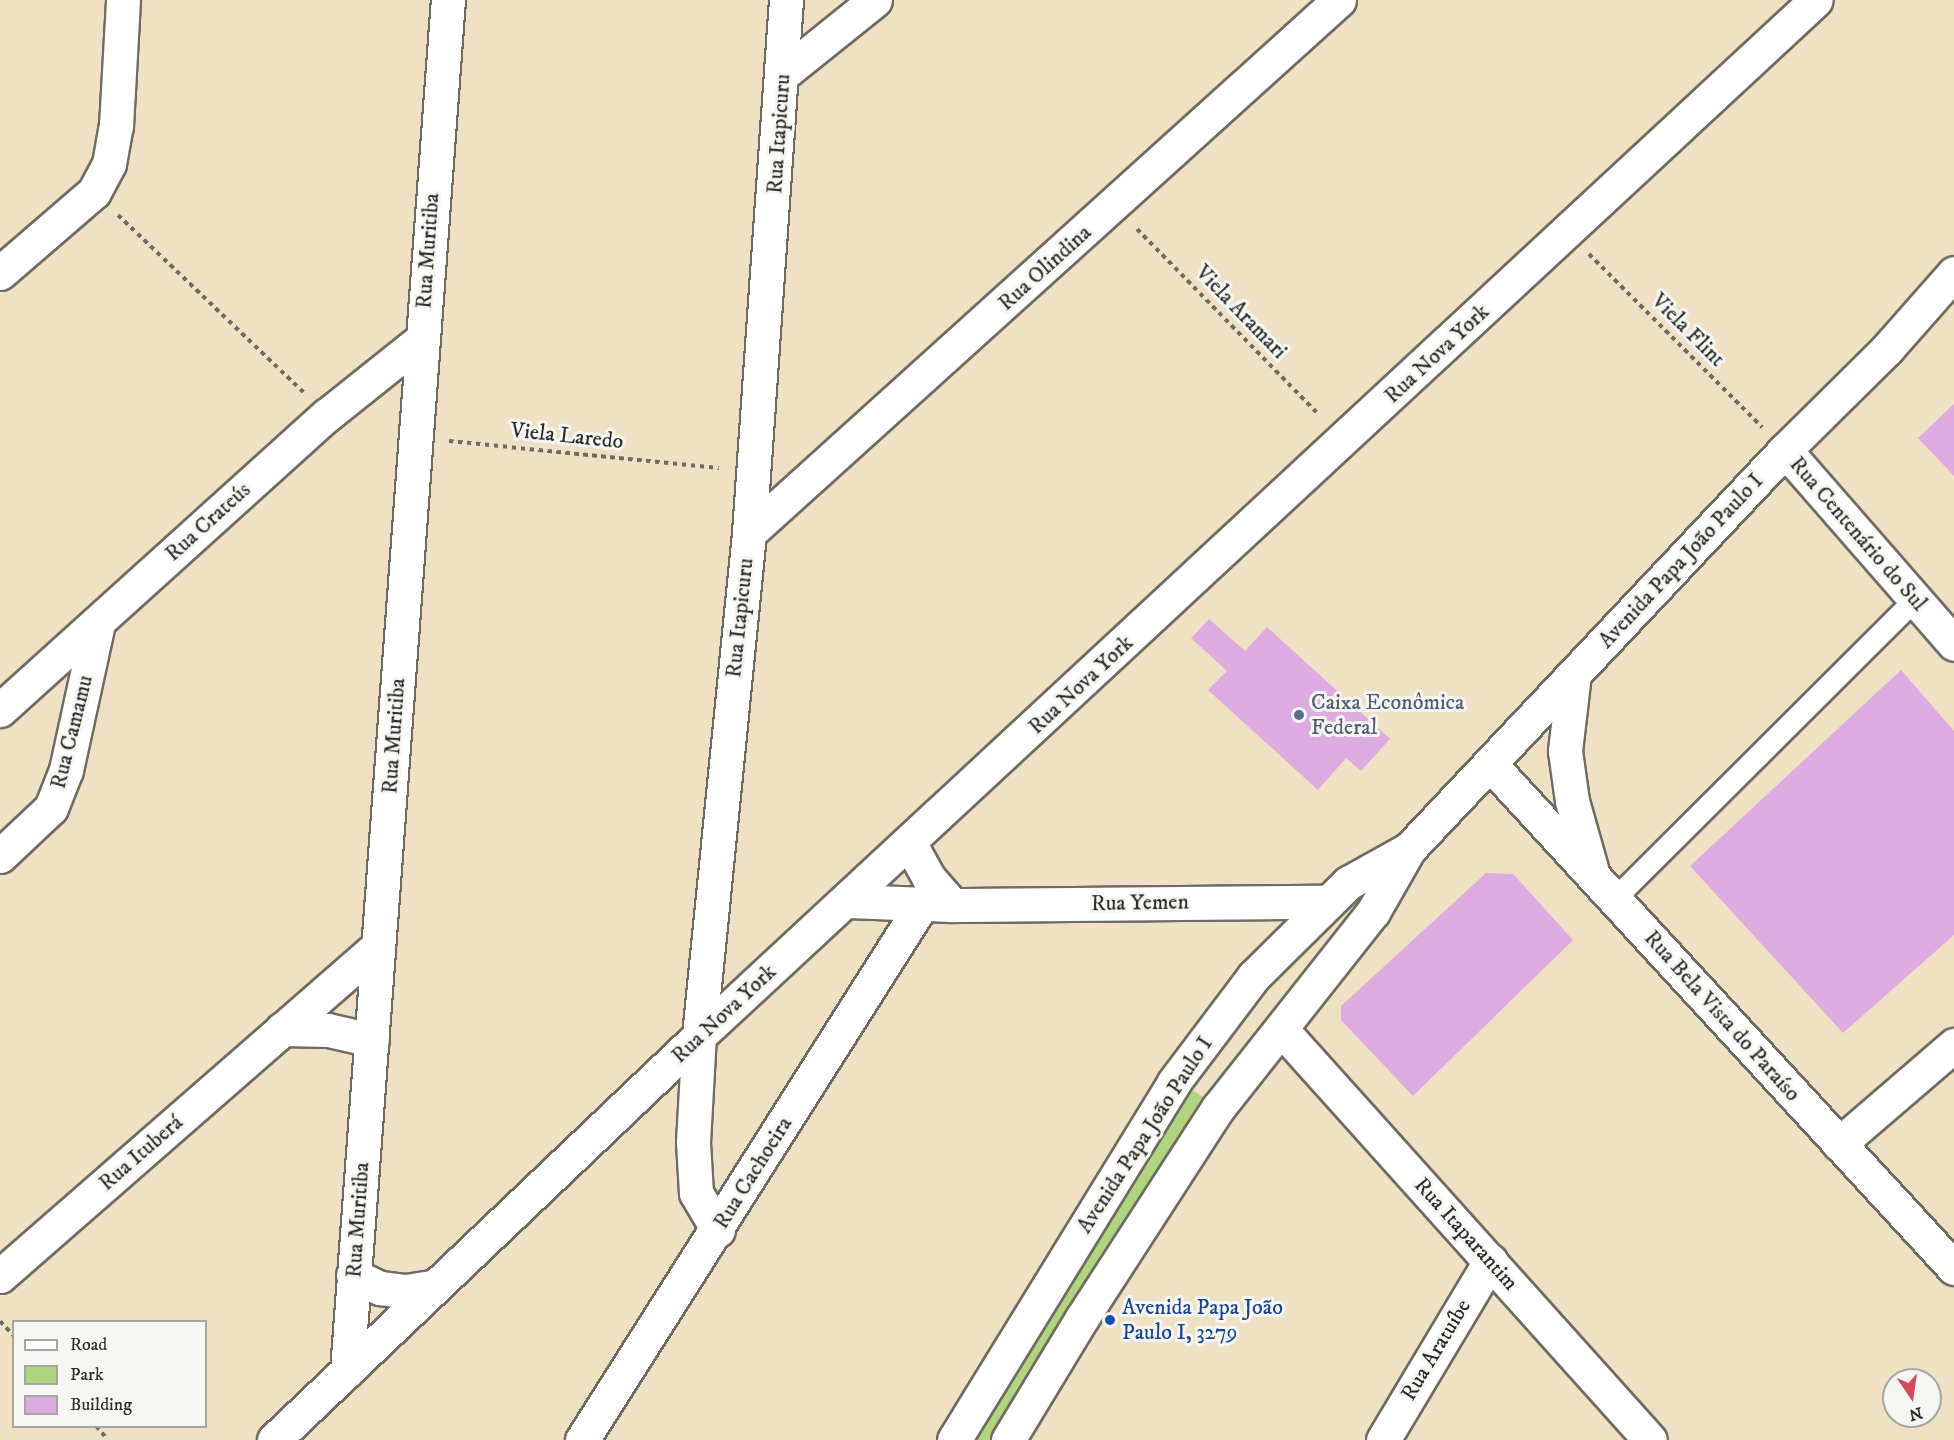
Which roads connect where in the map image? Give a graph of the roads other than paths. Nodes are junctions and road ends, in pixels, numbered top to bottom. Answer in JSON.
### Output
{"nodes":[{"id":1,"x":123,"y":0,"type":"edge"},
{"id":2,"x":448,"y":0,"type":"edge"},
{"id":3,"x":786,"y":0,"type":"edge"},
{"id":4,"x":875,"y":0,"type":"edge"},
{"id":5,"x":1339,"y":0,"type":"edge"},
{"id":6,"x":1816,"y":0,"type":"edge"},
{"id":7,"x":783,"y":74,"type":"junction"},
{"id":8,"x":0,"y":273,"type":"edge"},
{"id":9,"x":1954,"y":273,"type":"edge"},
{"id":10,"x":421,"y":340,"type":"junction"},
{"id":11,"x":1785,"y":450,"type":"junction"},
{"id":12,"x":749,"y":533,"type":"junction"},
{"id":13,"x":1915,"y":599,"type":"junction"},
{"id":14,"x":98,"y":623,"type":"junction"},
{"id":15,"x":1954,"y":644,"type":"edge"},
{"id":16,"x":1574,"y":674,"type":"junction"},
{"id":17,"x":0,"y":710,"type":"edge"},
{"id":18,"x":1490,"y":764,"type":"junction"},
{"id":19,"x":910,"y":844,"type":"junction"},
{"id":20,"x":1409,"y":849,"type":"junction"},
{"id":21,"x":0,"y":856,"type":"edge"},
{"id":22,"x":1604,"y":887,"type":"junction"},
{"id":23,"x":848,"y":901,"type":"junction"},
{"id":24,"x":1328,"y":902,"type":"junction"},
{"id":25,"x":937,"y":904,"type":"junction"},
{"id":26,"x":378,"y":946,"type":"junction"},
{"id":27,"x":282,"y":1029,"type":"junction"},
{"id":28,"x":1281,"y":1029,"type":"junction"},
{"id":29,"x":699,"y":1036,"type":"junction"},
{"id":30,"x":372,"y":1040,"type":"junction"},
{"id":31,"x":1954,"y":1045,"type":"edge"},
{"id":32,"x":1839,"y":1144,"type":"junction"},
{"id":33,"x":718,"y":1230,"type":"junction"},
{"id":34,"x":1490,"y":1261,"type":"junction"},
{"id":35,"x":1954,"y":1268,"type":"edge"},
{"id":36,"x":353,"y":1275,"type":"junction"},
{"id":37,"x":0,"y":1276,"type":"edge"},
{"id":38,"x":436,"y":1286,"type":"junction"},
{"id":39,"x":347,"y":1371,"type":"junction"},
{"id":40,"x":274,"y":1440,"type":"edge"},
{"id":41,"x":582,"y":1440,"type":"edge"},
{"id":42,"x":954,"y":1440,"type":"edge"},
{"id":43,"x":1008,"y":1440,"type":"edge"},
{"id":44,"x":1383,"y":1440,"type":"edge"},
{"id":45,"x":1650,"y":1440,"type":"edge"}],
"edges":[{"from":1,"to":8,"type":"street"},
{"from":2,"to":10,"type":"street","name":"Rua Muritiba"},
{"from":3,"to":7,"type":"street","name":"Rua Itapicuru"},
{"from":4,"to":7,"type":"street"},
{"from":5,"to":12,"type":"street","name":"Rua Olindina"},
{"from":6,"to":19,"type":"street","name":"Rua Nova York"},
{"from":7,"to":12,"type":"street","name":"Rua Itapicuru"},
{"from":9,"to":11,"type":"street","name":"Avenida Papa João Paulo I"},
{"from":10,"to":14,"type":"street","name":"Rua Crateús"},
{"from":10,"to":26,"type":"street","name":"Rua Muritiba"},
{"from":11,"to":13,"type":"street","name":"Rua Centenário do Sul"},
{"from":11,"to":16,"type":"street","name":"Avenida Papa João Paulo I"},
{"from":12,"to":29,"type":"street","name":"Rua Itapicuru"},
{"from":13,"to":15,"type":"street","name":"Rua Centenário do Sul"},
{"from":13,"to":22,"type":"lane"},
{"from":14,"to":17,"type":"street","name":"Rua Crateús"},
{"from":14,"to":21,"type":"street","name":"Rua Camamu"},
{"from":16,"to":18,"type":"street","name":"Avenida Papa João Paulo I"},
{"from":16,"to":22,"type":"street"},
{"from":18,"to":20,"type":"street","name":"Avenida Papa João Paulo I"},
{"from":18,"to":22,"type":"street","name":"Rua Bela Vista do Paraíso"},
{"from":19,"to":23,"type":"street","name":"Rua Nova York"},
{"from":19,"to":25,"type":"street"},
{"from":20,"to":24,"type":"street","name":"Avenida Papa João Paulo I"},
{"from":20,"to":28,"type":"street","name":"Avenida Papa João Paulo I"},
{"from":22,"to":32,"type":"street","name":"Rua Bela Vista do Paraíso"},
{"from":23,"to":25,"type":"street","name":"Rua Yemen"},
{"from":23,"to":29,"type":"street","name":"Rua Nova York"},
{"from":24,"to":25,"type":"street","name":"Rua Yemen"},
{"from":24,"to":42,"type":"street","name":"Avenida Papa João Paulo I"},
{"from":25,"to":33,"type":"street","name":"Rua Cachoeira"},
{"from":26,"to":27,"type":"street","name":"Rua Ituberá"},
{"from":26,"to":30,"type":"street","name":"Rua Muritiba"},
{"from":27,"to":30,"type":"street"},
{"from":27,"to":37,"type":"street","name":"Rua Ituberá"},
{"from":28,"to":34,"type":"street","name":"Rua Itaparantim"},
{"from":28,"to":43,"type":"street","name":"Avenida Papa João Paulo I"},
{"from":29,"to":33,"type":"street","name":"Rua Itapicuru"},
{"from":29,"to":38,"type":"street","name":"Rua Nova York"},
{"from":30,"to":36,"type":"street","name":"Rua Muritiba"},
{"from":31,"to":32,"type":"street"},
{"from":32,"to":35,"type":"street","name":"Rua Bela Vista do Paraíso"},
{"from":33,"to":41,"type":"street","name":"Rua Cachoeira"},
{"from":34,"to":44,"type":"street","name":"Rua Aratuíbe"},
{"from":34,"to":45,"type":"street","name":"Rua Itaparantim"},
{"from":36,"to":38,"type":"street"},
{"from":36,"to":39,"type":"street","name":"Rua Muritiba"},
{"from":38,"to":39,"type":"street","name":"Rua Nova York"},
{"from":39,"to":40,"type":"street"}]}
